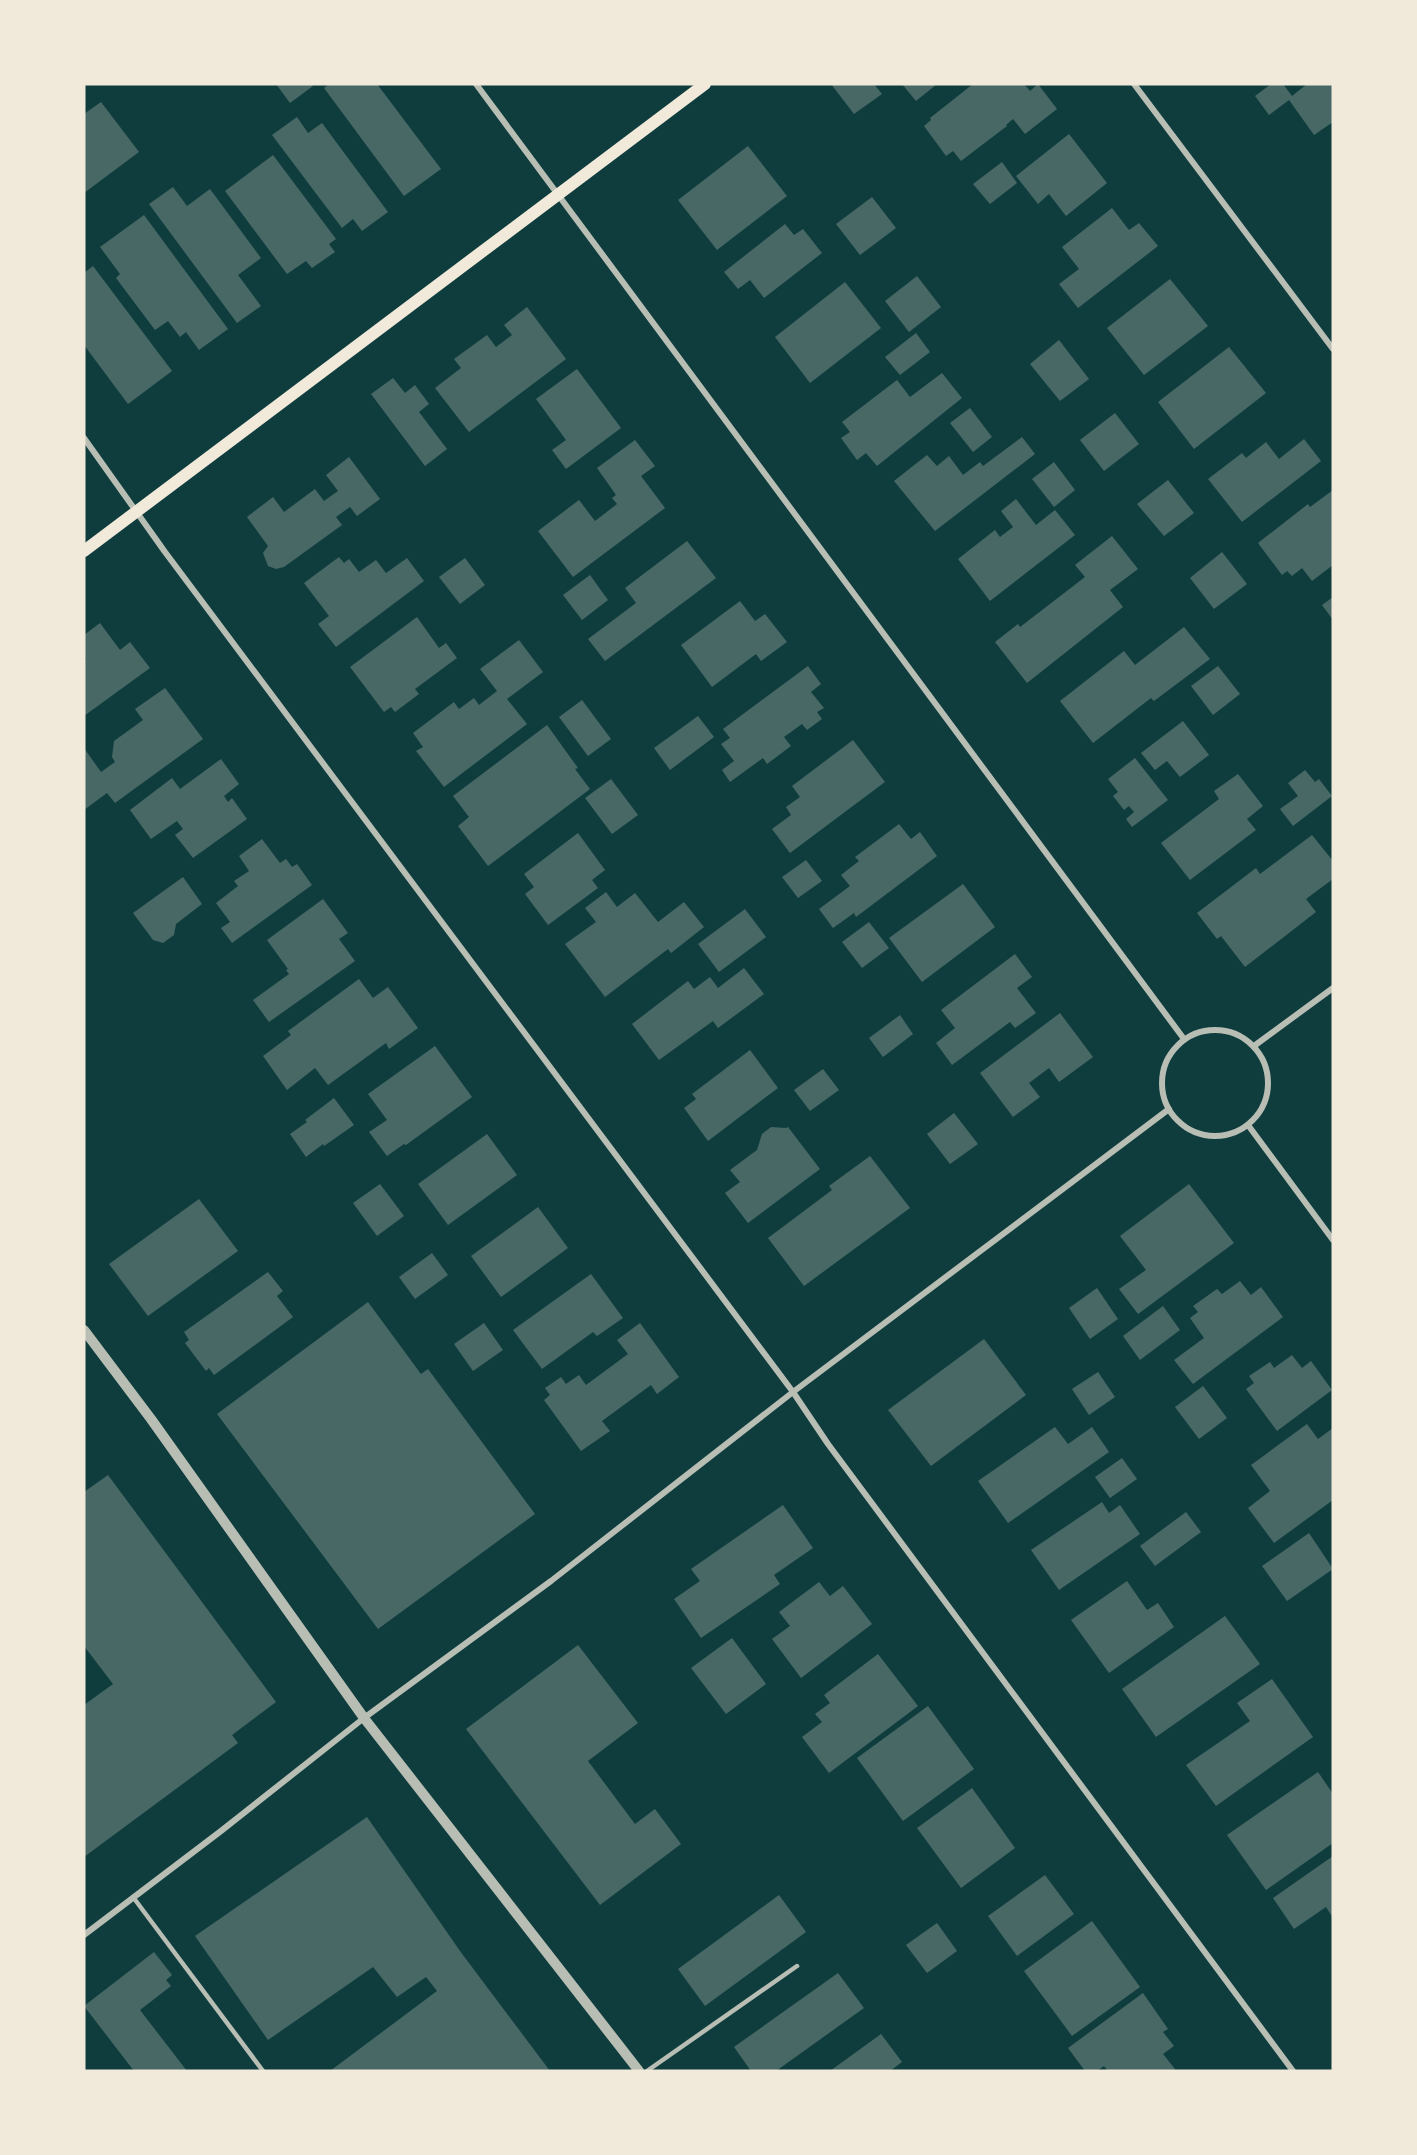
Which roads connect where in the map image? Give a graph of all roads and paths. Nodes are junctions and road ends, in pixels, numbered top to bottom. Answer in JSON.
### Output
{"nodes":[{"id":1,"x":476,"y":84,"type":"edge"},
{"id":2,"x":705,"y":84,"type":"edge"},
{"id":3,"x":1134,"y":84,"type":"edge"},
{"id":4,"x":558,"y":194,"type":"junction"},
{"id":5,"x":1333,"y":349,"type":"edge"},
{"id":6,"x":84,"y":438,"type":"edge"},
{"id":7,"x":137,"y":512,"type":"junction"},
{"id":8,"x":84,"y":551,"type":"edge"},
{"id":9,"x":1333,"y":988,"type":"edge"},
{"id":10,"x":1184,"y":1039,"type":"junction"},
{"id":11,"x":1254,"y":1046,"type":"junction"},
{"id":12,"x":1169,"y":1109,"type":"junction"},
{"id":13,"x":1248,"y":1125,"type":"junction"},
{"id":14,"x":1333,"y":1239,"type":"edge"},
{"id":15,"x":84,"y":1330,"type":"edge"},
{"id":16,"x":793,"y":1392,"type":"junction"},
{"id":17,"x":364,"y":1718,"type":"junction"},
{"id":18,"x":134,"y":1897,"type":"junction"},
{"id":19,"x":84,"y":1935,"type":"edge"},
{"id":20,"x":796,"y":1966,"type":"dead end"},
{"id":21,"x":263,"y":2071,"type":"edge"},
{"id":22,"x":639,"y":2071,"type":"edge"},
{"id":23,"x":646,"y":2071,"type":"edge"},
{"id":24,"x":1293,"y":2071,"type":"edge"}],
"edges":[{"from":1,"to":4,"type":"street"},
{"from":2,"to":4,"type":"main road"},
{"from":3,"to":5,"type":"street"},
{"from":4,"to":7,"type":"main road"},
{"from":4,"to":10,"type":"street"},
{"from":6,"to":7,"type":"street"},
{"from":7,"to":8,"type":"main road"},
{"from":7,"to":16,"type":"street"},
{"from":9,"to":11,"type":"street"},
{"from":10,"to":11,"type":"street"},
{"from":10,"to":12,"type":"street"},
{"from":11,"to":13,"type":"street"},
{"from":12,"to":13,"type":"street"},
{"from":12,"to":16,"type":"street"},
{"from":13,"to":14,"type":"street"},
{"from":15,"to":17,"type":"street"},
{"from":16,"to":17,"type":"street"},
{"from":16,"to":24,"type":"street"},
{"from":17,"to":18,"type":"street"},
{"from":17,"to":22,"type":"street"},
{"from":18,"to":19,"type":"street"},
{"from":18,"to":21,"type":"lane"},
{"from":20,"to":23,"type":"lane"}]}
